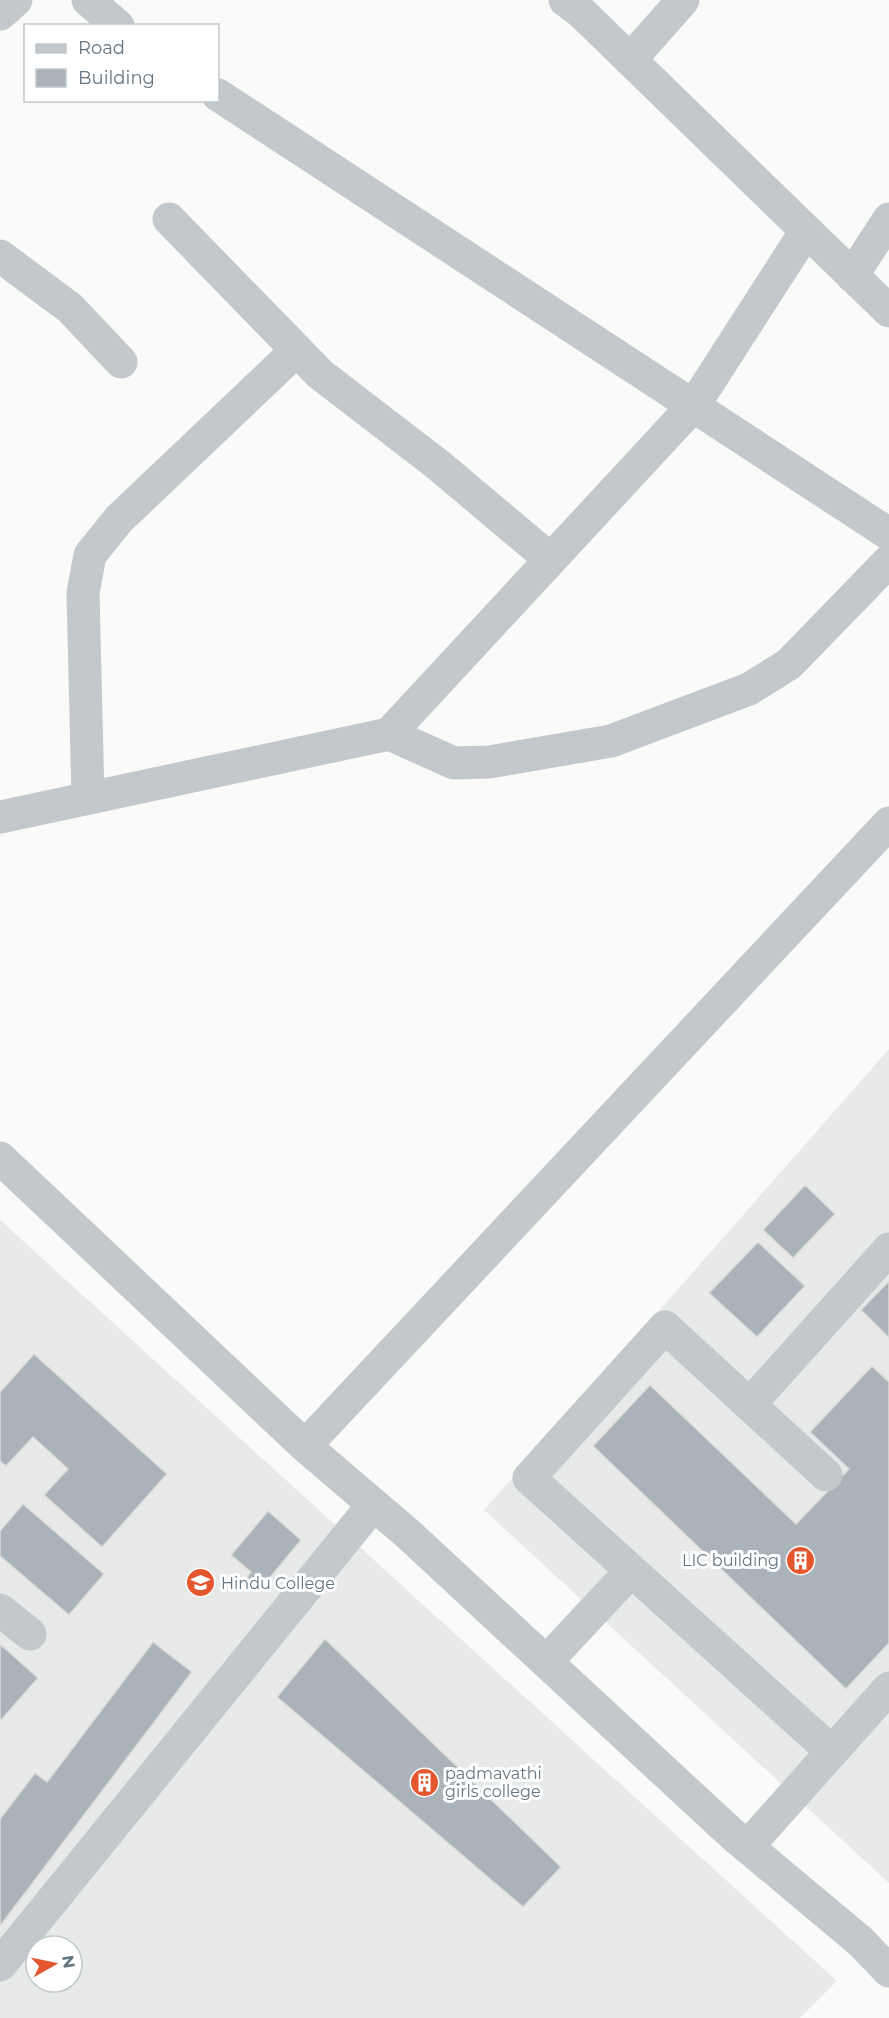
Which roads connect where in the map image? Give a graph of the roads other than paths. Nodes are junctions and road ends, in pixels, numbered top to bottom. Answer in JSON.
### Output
{"nodes":[{"id":1,"x":16,"y":0,"type":"edge"},
{"id":2,"x":88,"y":0,"type":"edge"},
{"id":3,"x":565,"y":0,"type":"edge"},
{"id":4,"x":683,"y":0,"type":"edge"},
{"id":5,"x":0,"y":14,"type":"edge"},
{"id":6,"x":116,"y":24,"type":"edge"},
{"id":7,"x":630,"y":60,"type":"junction"},
{"id":8,"x":219,"y":96,"type":"edge"},
{"id":9,"x":169,"y":219,"type":"dead end"},
{"id":10,"x":889,"y":219,"type":"edge"},
{"id":11,"x":806,"y":231,"type":"junction"},
{"id":12,"x":0,"y":256,"type":"edge"},
{"id":13,"x":852,"y":276,"type":"junction"},
{"id":14,"x":889,"y":311,"type":"edge"},
{"id":15,"x":297,"y":350,"type":"junction"},
{"id":16,"x":120,"y":362,"type":"dead end"},
{"id":17,"x":694,"y":405,"type":"junction"},
{"id":18,"x":889,"y":534,"type":"edge"},
{"id":19,"x":550,"y":560,"type":"junction"},
{"id":20,"x":889,"y":561,"type":"edge"},
{"id":21,"x":388,"y":734,"type":"junction"},
{"id":22,"x":88,"y":798,"type":"junction"},
{"id":23,"x":0,"y":817,"type":"edge"},
{"id":24,"x":889,"y":823,"type":"edge"},
{"id":25,"x":0,"y":1159,"type":"edge"},
{"id":26,"x":889,"y":1249,"type":"edge"},
{"id":27,"x":750,"y":1404,"type":"junction"},
{"id":28,"x":305,"y":1446,"type":"junction"},
{"id":29,"x":826,"y":1475,"type":"dead end"},
{"id":30,"x":373,"y":1504,"type":"junction"},
{"id":31,"x":631,"y":1571,"type":"junction"},
{"id":32,"x":0,"y":1610,"type":"edge"},
{"id":33,"x":30,"y":1634,"type":"dead end"},
{"id":34,"x":546,"y":1662,"type":"junction"},
{"id":35,"x":889,"y":1688,"type":"edge"},
{"id":36,"x":831,"y":1751,"type":"junction"},
{"id":37,"x":747,"y":1847,"type":"junction"},
{"id":38,"x":0,"y":1965,"type":"edge"},
{"id":39,"x":889,"y":1971,"type":"edge"}],
"edges":[{"from":1,"to":5,"type":"street"},
{"from":2,"to":6,"type":"street"},
{"from":3,"to":7,"type":"street"},
{"from":4,"to":7,"type":"street"},
{"from":7,"to":11,"type":"street"},
{"from":8,"to":17,"type":"street"},
{"from":9,"to":15,"type":"street"},
{"from":10,"to":13,"type":"street"},
{"from":11,"to":13,"type":"street"},
{"from":11,"to":17,"type":"street"},
{"from":12,"to":16,"type":"street"},
{"from":13,"to":14,"type":"street"},
{"from":15,"to":19,"type":"street"},
{"from":15,"to":22,"type":"street"},
{"from":17,"to":18,"type":"street"},
{"from":17,"to":19,"type":"street"},
{"from":19,"to":21,"type":"street"},
{"from":20,"to":21,"type":"street"},
{"from":21,"to":22,"type":"street"},
{"from":22,"to":23,"type":"street"},
{"from":24,"to":28,"type":"street"},
{"from":25,"to":28,"type":"street"},
{"from":26,"to":27,"type":"street"},
{"from":27,"to":29,"type":"street"},
{"from":27,"to":31,"type":"street"},
{"from":28,"to":30,"type":"street"},
{"from":30,"to":34,"type":"street"},
{"from":30,"to":38,"type":"street"},
{"from":31,"to":34,"type":"street"},
{"from":31,"to":36,"type":"street"},
{"from":32,"to":33,"type":"street"},
{"from":34,"to":37,"type":"street"},
{"from":35,"to":36,"type":"street"},
{"from":36,"to":37,"type":"street"},
{"from":37,"to":39,"type":"street"}]}
